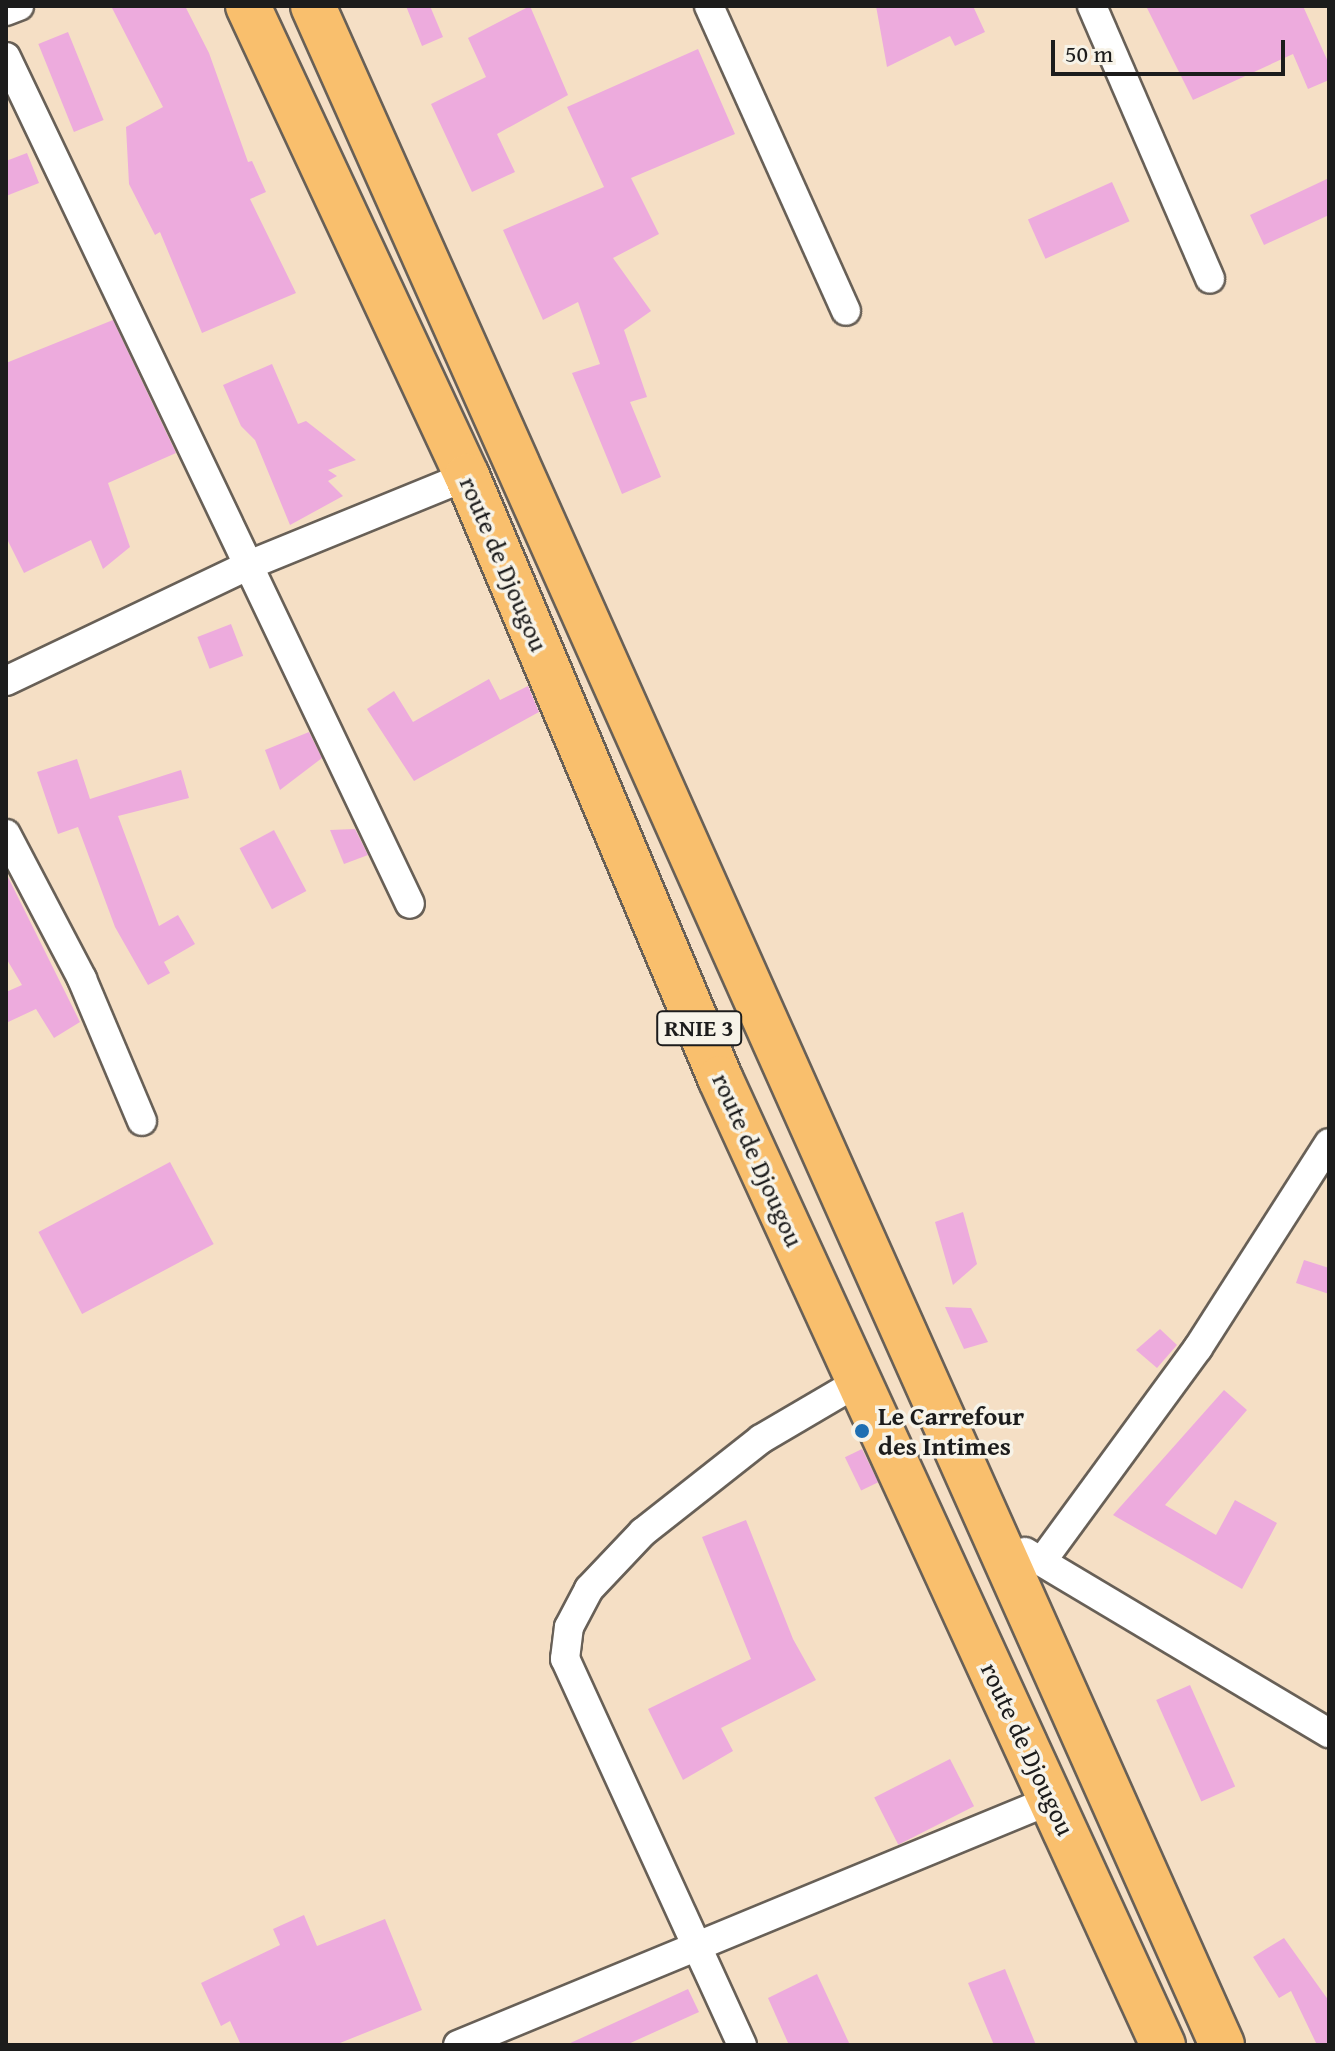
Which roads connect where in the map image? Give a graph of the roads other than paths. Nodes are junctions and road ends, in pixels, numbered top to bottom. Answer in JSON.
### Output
{"nodes":[{"id":1,"x":19,"y":6,"type":"edge"},
{"id":2,"x":248,"y":6,"type":"edge"},
{"id":3,"x":313,"y":6,"type":"edge"},
{"id":4,"x":709,"y":6,"type":"edge"},
{"id":5,"x":1092,"y":6,"type":"edge"},
{"id":6,"x":6,"y":11,"type":"edge"},
{"id":7,"x":6,"y":57,"type":"edge"},
{"id":8,"x":1210,"y":279,"type":"dead end"},
{"id":9,"x":846,"y":311,"type":"dead end"},
{"id":10,"x":467,"y":476,"type":"junction"},
{"id":11,"x":249,"y":565,"type":"junction"},
{"id":12,"x":6,"y":681,"type":"edge"},
{"id":13,"x":6,"y":834,"type":"edge"},
{"id":14,"x":410,"y":904,"type":"dead end"},
{"id":15,"x":142,"y":1121,"type":"dead end"},
{"id":16,"x":1329,"y":1143,"type":"edge"},
{"id":17,"x":858,"y":1382,"type":"junction"},
{"id":18,"x":993,"y":1534,"type":"junction"},
{"id":19,"x":1042,"y":1561,"type":"junction"},
{"id":20,"x":1329,"y":1733,"type":"edge"},
{"id":21,"x":1051,"y":1800,"type":"junction"},
{"id":22,"x":699,"y":1946,"type":"junction"},
{"id":23,"x":1183,"y":1964,"type":"junction"},
{"id":24,"x":1136,"y":1985,"type":"junction"},
{"id":25,"x":458,"y":2045,"type":"edge"},
{"id":26,"x":742,"y":2045,"type":"edge"},
{"id":27,"x":1163,"y":2045,"type":"edge"},
{"id":28,"x":1222,"y":2045,"type":"edge"}],
"edges":[{"from":1,"to":6,"type":"street"},
{"from":2,"to":10,"type":"highway","name":"route de Djougou","number":"RNIE 3"},
{"from":3,"to":18,"type":"highway","name":"route de Djougou","number":"RNIE 3"},
{"from":4,"to":9,"type":"street"},
{"from":5,"to":8,"type":"street"},
{"from":7,"to":11,"type":"street"},
{"from":10,"to":11,"type":"street"},
{"from":10,"to":17,"type":"highway","name":"route de Djougou","number":"RNIE 3"},
{"from":11,"to":12,"type":"street"},
{"from":11,"to":14,"type":"street"},
{"from":13,"to":15,"type":"street"},
{"from":16,"to":19,"type":"street"},
{"from":17,"to":21,"type":"highway","name":"route de Djougou","number":"RNIE 3"},
{"from":17,"to":22,"type":"street"},
{"from":18,"to":19,"type":"street"},
{"from":18,"to":23,"type":"highway","name":"route de Djougou","number":"RNIE 3"},
{"from":19,"to":20,"type":"street"},
{"from":21,"to":22,"type":"street"},
{"from":21,"to":24,"type":"highway","name":"route de Djougou","number":"RNIE 3"},
{"from":22,"to":25,"type":"street"},
{"from":22,"to":26,"type":"street"},
{"from":23,"to":24,"type":"highway"},
{"from":23,"to":28,"type":"highway","name":"route de Djougou","number":"RNIE 3"},
{"from":24,"to":27,"type":"highway","name":"route de Djougou","number":"RNIE 3"}]}
